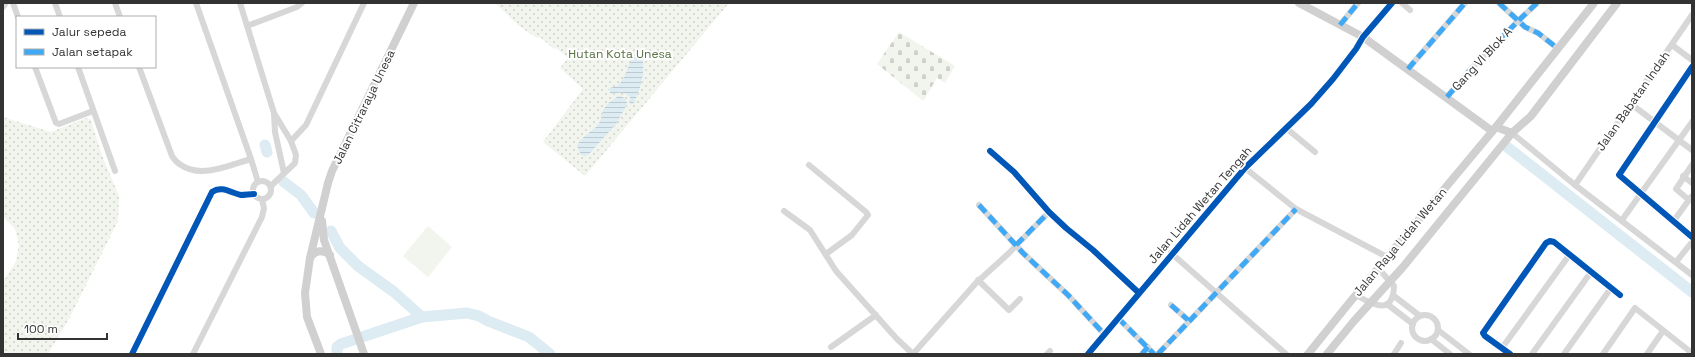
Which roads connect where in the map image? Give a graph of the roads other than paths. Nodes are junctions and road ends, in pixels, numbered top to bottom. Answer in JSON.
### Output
{"nodes":[{"id":1,"x":6,"y":3,"type":"edge"},
{"id":2,"x":13,"y":3,"type":"edge"},
{"id":3,"x":55,"y":3,"type":"edge"},
{"id":4,"x":115,"y":3,"type":"edge"},
{"id":5,"x":196,"y":3,"type":"edge"},
{"id":6,"x":240,"y":3,"type":"edge"},
{"id":7,"x":302,"y":3,"type":"edge"},
{"id":8,"x":364,"y":3,"type":"edge"},
{"id":9,"x":414,"y":3,"type":"edge"},
{"id":10,"x":1299,"y":3,"type":"edge"},
{"id":11,"x":1358,"y":3,"type":"edge"},
{"id":12,"x":1392,"y":3,"type":"edge"},
{"id":13,"x":1402,"y":3,"type":"edge"},
{"id":14,"x":1465,"y":3,"type":"edge"},
{"id":15,"x":1499,"y":3,"type":"edge"},
{"id":16,"x":1538,"y":3,"type":"edge"},
{"id":17,"x":1594,"y":3,"type":"edge"},
{"id":18,"x":1617,"y":3,"type":"edge"},
{"id":19,"x":3,"y":7,"type":"edge"},
{"id":20,"x":1410,"y":10,"type":"dead end"},
{"id":21,"x":18,"y":16,"type":"edge"},
{"id":22,"x":60,"y":16,"type":"edge"},
{"id":23,"x":120,"y":16,"type":"edge"},
{"id":24,"x":1692,"y":17,"type":"edge"},
{"id":25,"x":1518,"y":21,"type":"junction"},
{"id":26,"x":1340,"y":25,"type":"junction"},
{"id":27,"x":247,"y":26,"type":"junction"},
{"id":28,"x":1363,"y":37,"type":"junction"},
{"id":29,"x":1672,"y":45,"type":"junction"},
{"id":30,"x":1557,"y":48,"type":"junction"},
{"id":31,"x":1692,"y":60,"type":"edge"},
{"id":32,"x":1692,"y":67,"type":"edge"},
{"id":33,"x":35,"y":68,"type":"edge"},
{"id":34,"x":78,"y":68,"type":"edge"},
{"id":35,"x":139,"y":68,"type":"edge"},
{"id":36,"x":1408,"y":68,"type":"junction"},
{"id":37,"x":1447,"y":97,"type":"junction"},
{"id":38,"x":1631,"y":104,"type":"junction"},
{"id":39,"x":93,"y":112,"type":"junction"},
{"id":40,"x":274,"y":113,"type":"junction"},
{"id":41,"x":1655,"y":122,"type":"junction"},
{"id":42,"x":1692,"y":122,"type":"edge"},
{"id":43,"x":1286,"y":128,"type":"junction"},
{"id":44,"x":1494,"y":129,"type":"junction"},
{"id":45,"x":1512,"y":133,"type":"junction"},
{"id":46,"x":1678,"y":140,"type":"junction"},
{"id":47,"x":291,"y":141,"type":"junction"},
{"id":48,"x":1692,"y":150,"type":"edge"},
{"id":49,"x":990,"y":151,"type":"dead end"},
{"id":50,"x":1315,"y":152,"type":"dead end"},
{"id":51,"x":251,"y":159,"type":"junction"},
{"id":52,"x":809,"y":165,"type":"dead end"},
{"id":53,"x":1692,"y":165,"type":"edge"},
{"id":54,"x":1245,"y":168,"type":"junction"},
{"id":55,"x":115,"y":171,"type":"dead end"},
{"id":56,"x":284,"y":173,"type":"junction"},
{"id":57,"x":1683,"y":176,"type":"junction"},
{"id":58,"x":258,"y":182,"type":"junction"},
{"id":59,"x":1692,"y":183,"type":"edge"},
{"id":60,"x":1574,"y":185,"type":"junction"},
{"id":61,"x":271,"y":186,"type":"junction"},
{"id":62,"x":254,"y":194,"type":"junction"},
{"id":63,"x":1641,"y":195,"type":"junction"},
{"id":64,"x":1691,"y":198,"type":"edge"},
{"id":65,"x":262,"y":200,"type":"junction"},
{"id":66,"x":979,"y":205,"type":"dead end"},
{"id":67,"x":1296,"y":209,"type":"junction"},
{"id":68,"x":784,"y":211,"type":"dead end"},
{"id":69,"x":1049,"y":212,"type":"junction"},
{"id":70,"x":321,"y":214,"type":"junction"},
{"id":71,"x":1622,"y":220,"type":"junction"},
{"id":72,"x":1673,"y":222,"type":"junction"},
{"id":73,"x":1692,"y":237,"type":"edge"},
{"id":74,"x":1692,"y":242,"type":"edge"},
{"id":75,"x":1016,"y":245,"type":"junction"},
{"id":76,"x":1172,"y":253,"type":"junction"},
{"id":77,"x":826,"y":254,"type":"junction"},
{"id":78,"x":1570,"y":254,"type":"junction"},
{"id":79,"x":330,"y":255,"type":"junction"},
{"id":80,"x":1387,"y":257,"type":"junction"},
{"id":81,"x":310,"y":258,"type":"junction"},
{"id":82,"x":1676,"y":262,"type":"junction"},
{"id":83,"x":1378,"y":268,"type":"junction"},
{"id":84,"x":1591,"y":272,"type":"junction"},
{"id":85,"x":1692,"y":275,"type":"edge"},
{"id":86,"x":978,"y":280,"type":"junction"},
{"id":87,"x":1391,"y":281,"type":"junction"},
{"id":88,"x":1611,"y":288,"type":"junction"},
{"id":89,"x":1139,"y":292,"type":"junction"},
{"id":90,"x":1217,"y":292,"type":"junction"},
{"id":91,"x":1356,"y":295,"type":"junction"},
{"id":92,"x":1620,"y":295,"type":"dead end"},
{"id":93,"x":1394,"y":296,"type":"junction"},
{"id":94,"x":1020,"y":299,"type":"dead end"},
{"id":95,"x":1371,"y":304,"type":"junction"},
{"id":96,"x":1387,"y":304,"type":"junction"},
{"id":97,"x":1171,"y":305,"type":"dead end"},
{"id":98,"x":876,"y":315,"type":"junction"},
{"id":99,"x":1420,"y":316,"type":"junction"},
{"id":100,"x":1118,"y":318,"type":"junction"},
{"id":101,"x":1188,"y":320,"type":"junction"},
{"id":102,"x":1413,"y":324,"type":"junction"},
{"id":103,"x":1438,"y":330,"type":"junction"},
{"id":104,"x":1663,"y":331,"type":"junction"},
{"id":105,"x":1104,"y":334,"type":"junction"},
{"id":106,"x":1431,"y":339,"type":"junction"},
{"id":107,"x":1401,"y":343,"type":"dead end"},
{"id":108,"x":831,"y":347,"type":"dead end"},
{"id":109,"x":1148,"y":347,"type":"junction"},
{"id":110,"x":1502,"y":348,"type":"junction"},
{"id":111,"x":1690,"y":353,"type":"edge"},
{"id":112,"x":132,"y":354,"type":"edge"},
{"id":113,"x":193,"y":354,"type":"edge"},
{"id":114,"x":321,"y":354,"type":"edge"},
{"id":115,"x":364,"y":354,"type":"edge"},
{"id":116,"x":913,"y":354,"type":"edge"},
{"id":117,"x":1088,"y":354,"type":"edge"},
{"id":118,"x":1142,"y":354,"type":"edge"},
{"id":119,"x":1154,"y":354,"type":"edge"},
{"id":120,"x":1158,"y":354,"type":"edge"},
{"id":121,"x":1286,"y":354,"type":"edge"},
{"id":122,"x":1308,"y":354,"type":"edge"},
{"id":123,"x":1327,"y":354,"type":"edge"},
{"id":124,"x":1394,"y":354,"type":"edge"},
{"id":125,"x":1450,"y":354,"type":"edge"},
{"id":126,"x":1469,"y":354,"type":"edge"},
{"id":127,"x":1510,"y":354,"type":"edge"},
{"id":128,"x":1532,"y":354,"type":"edge"},
{"id":129,"x":1564,"y":354,"type":"edge"},
{"id":130,"x":1603,"y":354,"type":"edge"},
{"id":131,"x":1647,"y":354,"type":"edge"}],
"edges":[{"from":1,"to":19,"type":"street"},
{"from":2,"to":21,"type":"street"},
{"from":3,"to":22,"type":"street"},
{"from":4,"to":23,"type":"street"},
{"from":5,"to":51,"type":"street"},
{"from":6,"to":27,"type":"street"},
{"from":7,"to":27,"type":"street"},
{"from":8,"to":47,"type":"street"},
{"from":9,"to":70,"type":"main road","name":"Jalan Citraraya Unesa"},
{"from":10,"to":26,"type":"main road"},
{"from":11,"to":26,"type":"street"},
{"from":12,"to":28,"type":"street","name":"Jalan Lidah Wetan Tengah"},
{"from":13,"to":20,"type":"street"},
{"from":14,"to":36,"type":"street"},
{"from":15,"to":25,"type":"street"},
{"from":16,"to":25,"type":"street","name":"Gang VI Blok A"},
{"from":17,"to":30,"type":"main road","name":"Jalan Raya Lidah Wetan"},
{"from":18,"to":45,"type":"main road","name":"Jalan Raya Lidah Wetan"},
{"from":24,"to":29,"type":"street","name":"Jalan Babatan Indah"},
{"from":25,"to":30,"type":"street"},
{"from":25,"to":37,"type":"street","name":"Gang VI Blok A"},
{"from":26,"to":28,"type":"main road"},
{"from":27,"to":40,"type":"street"},
{"from":28,"to":36,"type":"main road"},
{"from":28,"to":43,"type":"street","name":"Jalan Lidah Wetan Tengah"},
{"from":29,"to":31,"type":"street"},
{"from":29,"to":38,"type":"street","name":"Jalan Babatan Indah"},
{"from":30,"to":44,"type":"main road","name":"Jalan Raya Lidah Wetan"},
{"from":32,"to":41,"type":"street"},
{"from":33,"to":39,"type":"street"},
{"from":34,"to":39,"type":"street"},
{"from":35,"to":51,"type":"street"},
{"from":36,"to":37,"type":"main road"},
{"from":37,"to":44,"type":"main road"},
{"from":38,"to":41,"type":"street"},
{"from":38,"to":60,"type":"street","name":"Jalan Babatan Indah"},
{"from":39,"to":55,"type":"street"},
{"from":40,"to":47,"type":"street"},
{"from":40,"to":56,"type":"street"},
{"from":41,"to":46,"type":"street"},
{"from":41,"to":63,"type":"street"},
{"from":42,"to":46,"type":"street"},
{"from":43,"to":50,"type":"street"},
{"from":43,"to":54,"type":"street","name":"Jalan Lidah Wetan Tengah"},
{"from":44,"to":45,"type":"main road"},
{"from":44,"to":80,"type":"main road","name":"Jalan Raya Lidah Wetan"},
{"from":45,"to":60,"type":"street"},
{"from":45,"to":87,"type":"main road","name":"Jalan Raya Lidah Wetan"},
{"from":46,"to":48,"type":"street"},
{"from":46,"to":63,"type":"street"},
{"from":47,"to":56,"type":"street"},
{"from":49,"to":69,"type":"street"},
{"from":51,"to":58,"type":"street"},
{"from":52,"to":77,"type":"street"},
{"from":53,"to":57,"type":"street"},
{"from":54,"to":67,"type":"street"},
{"from":54,"to":76,"type":"street","name":"Jalan Lidah Wetan Tengah"},
{"from":56,"to":61,"type":"street"},
{"from":57,"to":59,"type":"street"},
{"from":57,"to":64,"type":"street"},
{"from":58,"to":61,"type":"street"},
{"from":58,"to":62,"type":"street"},
{"from":60,"to":71,"type":"street"},
{"from":61,"to":65,"type":"street"},
{"from":62,"to":65,"type":"street"},
{"from":62,"to":112,"type":"street"},
{"from":63,"to":71,"type":"street"},
{"from":63,"to":72,"type":"street"},
{"from":64,"to":72,"type":"street"},
{"from":65,"to":113,"type":"street"},
{"from":66,"to":75,"type":"street"},
{"from":67,"to":80,"type":"street"},
{"from":67,"to":90,"type":"street"},
{"from":68,"to":77,"type":"street"},
{"from":69,"to":75,"type":"street"},
{"from":69,"to":89,"type":"street"},
{"from":70,"to":79,"type":"main road"},
{"from":70,"to":81,"type":"main road","name":"Jalan Citraraya Unesa"},
{"from":71,"to":82,"type":"street"},
{"from":72,"to":73,"type":"street"},
{"from":74,"to":82,"type":"street"},
{"from":75,"to":86,"type":"street"},
{"from":75,"to":105,"type":"street"},
{"from":76,"to":89,"type":"street","name":"Jalan Lidah Wetan Tengah"},
{"from":76,"to":90,"type":"street"},
{"from":77,"to":98,"type":"street"},
{"from":78,"to":84,"type":"street"},
{"from":78,"to":110,"type":"street"},
{"from":78,"to":110,"type":"street"},
{"from":79,"to":81,"type":"main road"},
{"from":79,"to":115,"type":"main road"},
{"from":80,"to":83,"type":"main road","name":"Jalan Raya Lidah Wetan"},
{"from":81,"to":114,"type":"main road","name":"Jalan Citraraya Unesa"},
{"from":82,"to":85,"type":"street"},
{"from":83,"to":87,"type":"street"},
{"from":83,"to":91,"type":"main road","name":"Jalan Raya Lidah Wetan"},
{"from":84,"to":88,"type":"street"},
{"from":84,"to":128,"type":"street"},
{"from":86,"to":94,"type":"street"},
{"from":86,"to":116,"type":"street"},
{"from":87,"to":93,"type":"street"},
{"from":87,"to":95,"type":"main road","name":"Jalan Raya Lidah Wetan"},
{"from":88,"to":92,"type":"street"},
{"from":88,"to":129,"type":"street"},
{"from":89,"to":100,"type":"street","name":"Jalan Lidah Wetan Tengah"},
{"from":90,"to":101,"type":"street"},
{"from":90,"to":121,"type":"street"},
{"from":91,"to":95,"type":"street"},
{"from":91,"to":122,"type":"main road","name":"Jalan Raya Lidah Wetan"},
{"from":93,"to":96,"type":"street"},
{"from":93,"to":99,"type":"street"},
{"from":95,"to":96,"type":"street"},
{"from":95,"to":123,"type":"main road","name":"Jalan Raya Lidah Wetan"},
{"from":96,"to":102,"type":"street"},
{"from":97,"to":101,"type":"street"},
{"from":98,"to":108,"type":"street"},
{"from":98,"to":116,"type":"street"},
{"from":99,"to":102,"type":"street"},
{"from":99,"to":103,"type":"street"},
{"from":100,"to":105,"type":"street","name":"Jalan Lidah Wetan Tengah"},
{"from":100,"to":109,"type":"street"},
{"from":101,"to":120,"type":"street"},
{"from":102,"to":106,"type":"street"},
{"from":103,"to":106,"type":"street"},
{"from":103,"to":126,"type":"street"},
{"from":104,"to":111,"type":"street"},
{"from":104,"to":130,"type":"street"},
{"from":104,"to":131,"type":"street"},
{"from":105,"to":117,"type":"street","name":"Jalan Lidah Wetan Tengah"},
{"from":106,"to":125,"type":"street"},
{"from":107,"to":124,"type":"street"},
{"from":109,"to":118,"type":"street"},
{"from":109,"to":119,"type":"street"},
{"from":110,"to":127,"type":"street"}]}
